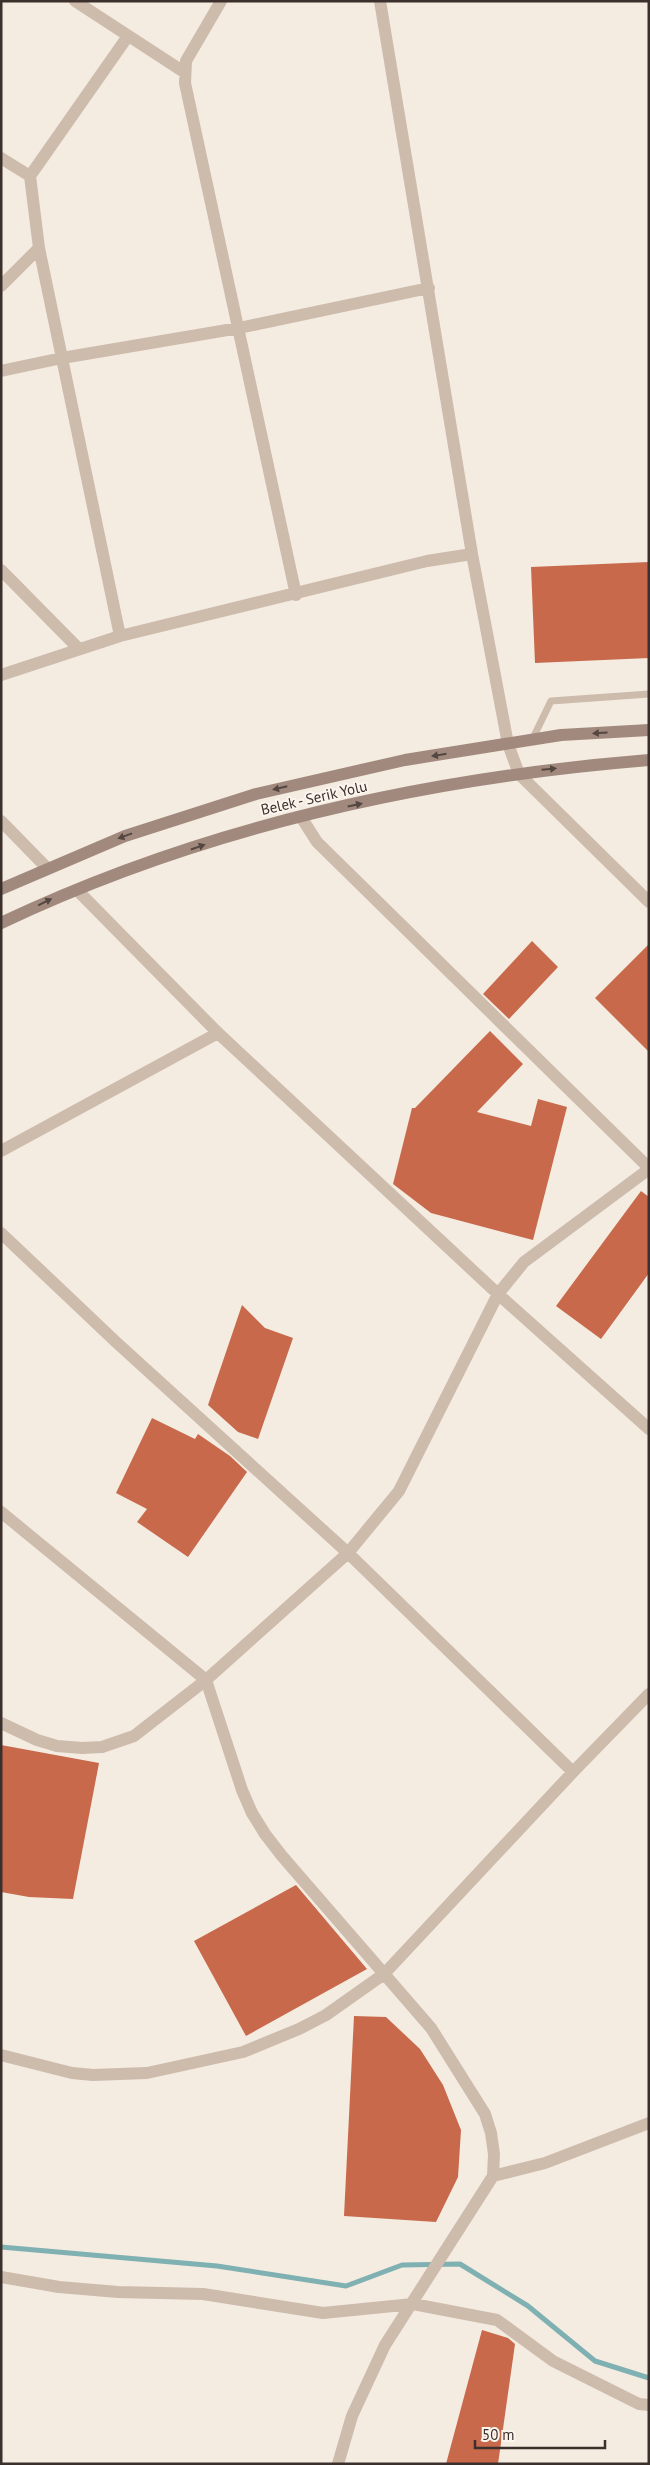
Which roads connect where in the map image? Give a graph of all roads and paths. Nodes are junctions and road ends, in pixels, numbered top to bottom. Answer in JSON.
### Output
{"nodes":[{"id":1,"x":75,"y":1,"type":"edge"},
{"id":2,"x":221,"y":1,"type":"edge"},
{"id":3,"x":380,"y":1,"type":"edge"},
{"id":4,"x":128,"y":36,"type":"junction"},
{"id":5,"x":184,"y":72,"type":"junction"},
{"id":6,"x":1,"y":158,"type":"edge"},
{"id":7,"x":30,"y":176,"type":"junction"},
{"id":8,"x":38,"y":248,"type":"junction"},
{"id":9,"x":1,"y":286,"type":"edge"},
{"id":10,"x":428,"y":288,"type":"junction"},
{"id":11,"x":239,"y":328,"type":"junction"},
{"id":12,"x":62,"y":358,"type":"junction"},
{"id":13,"x":1,"y":371,"type":"edge"},
{"id":14,"x":472,"y":554,"type":"junction"},
{"id":15,"x":1,"y":570,"type":"edge"},
{"id":16,"x":296,"y":595,"type":"junction"},
{"id":17,"x":120,"y":636,"type":"junction"},
{"id":18,"x":79,"y":649,"type":"junction"},
{"id":19,"x":1,"y":675,"type":"edge"},
{"id":20,"x":649,"y":694,"type":"edge"},
{"id":21,"x":649,"y":730,"type":"edge"},
{"id":22,"x":532,"y":740,"type":"junction"},
{"id":23,"x":508,"y":744,"type":"junction"},
{"id":24,"x":649,"y":760,"type":"edge"},
{"id":25,"x":519,"y":774,"type":"junction"},
{"id":26,"x":301,"y":817,"type":"junction"},
{"id":27,"x":1,"y":821,"type":"edge"},
{"id":28,"x":47,"y":868,"type":"junction"},
{"id":29,"x":1,"y":889,"type":"edge"},
{"id":30,"x":77,"y":890,"type":"junction"},
{"id":31,"x":649,"y":902,"type":"edge"},
{"id":32,"x":1,"y":923,"type":"edge"},
{"id":33,"x":218,"y":1033,"type":"junction"},
{"id":34,"x":1,"y":1151,"type":"edge"},
{"id":35,"x":649,"y":1169,"type":"edge"},
{"id":36,"x":1,"y":1233,"type":"edge"},
{"id":37,"x":498,"y":1294,"type":"junction"},
{"id":38,"x":649,"y":1429,"type":"edge"},
{"id":39,"x":1,"y":1512,"type":"edge"},
{"id":40,"x":348,"y":1553,"type":"junction"},
{"id":41,"x":206,"y":1680,"type":"junction"},
{"id":42,"x":649,"y":1694,"type":"edge"},
{"id":43,"x":1,"y":1723,"type":"edge"},
{"id":44,"x":573,"y":1772,"type":"junction"},
{"id":45,"x":384,"y":1974,"type":"junction"},
{"id":46,"x":1,"y":2055,"type":"edge"},
{"id":47,"x":649,"y":2123,"type":"edge"},
{"id":48,"x":493,"y":2176,"type":"junction"},
{"id":49,"x":1,"y":2277,"type":"edge"},
{"id":50,"x":413,"y":2304,"type":"junction"},
{"id":51,"x":649,"y":2405,"type":"edge"},
{"id":52,"x":338,"y":2464,"type":"edge"}],
"edges":[{"from":1,"to":4,"type":"street"},
{"from":2,"to":5,"type":"street"},
{"from":3,"to":10,"type":"street"},
{"from":4,"to":5,"type":"street"},
{"from":4,"to":7,"type":"street"},
{"from":5,"to":11,"type":"street"},
{"from":6,"to":7,"type":"street"},
{"from":7,"to":8,"type":"street"},
{"from":8,"to":9,"type":"street"},
{"from":8,"to":12,"type":"street"},
{"from":10,"to":11,"type":"street"},
{"from":10,"to":14,"type":"street"},
{"from":11,"to":12,"type":"street"},
{"from":11,"to":16,"type":"street"},
{"from":12,"to":13,"type":"street"},
{"from":12,"to":17,"type":"street"},
{"from":14,"to":16,"type":"street"},
{"from":14,"to":23,"type":"street"},
{"from":15,"to":18,"type":"street"},
{"from":16,"to":17,"type":"street"},
{"from":17,"to":18,"type":"street"},
{"from":18,"to":19,"type":"street"},
{"from":20,"to":22,"type":"lane"},
{"from":21,"to":22,"type":"main road","name":"Belek - Serik Yolu","one_way":true},
{"from":22,"to":23,"type":"main road","name":"Belek - Serik Yolu"},
{"from":23,"to":25,"type":"street"},
{"from":23,"to":28,"type":"main road","name":"Belek - Serik Yolu","one_way":true},
{"from":25,"to":24,"type":"main road","name":"Belek - Serik Yolu","one_way":true},
{"from":26,"to":25,"type":"main road","name":"Belek - Serik Yolu","one_way":true},
{"from":25,"to":31,"type":"street"},
{"from":30,"to":26,"type":"main road","name":"Belek - Serik Yolu","one_way":true},
{"from":26,"to":35,"type":"street"},
{"from":27,"to":28,"type":"street"},
{"from":28,"to":29,"type":"main road","name":"Belek - Serik Yolu"},
{"from":32,"to":30,"type":"main road","name":"Belek - Serik Yolu","one_way":true},
{"from":30,"to":33,"type":"street"},
{"from":33,"to":34,"type":"street"},
{"from":33,"to":37,"type":"street"},
{"from":35,"to":37,"type":"street"},
{"from":36,"to":40,"type":"street"},
{"from":37,"to":38,"type":"street"},
{"from":37,"to":40,"type":"street"},
{"from":39,"to":41,"type":"street"},
{"from":40,"to":41,"type":"street"},
{"from":40,"to":44,"type":"street"},
{"from":41,"to":43,"type":"street"},
{"from":41,"to":45,"type":"street"},
{"from":42,"to":44,"type":"street"},
{"from":44,"to":45,"type":"street"},
{"from":45,"to":46,"type":"street"},
{"from":45,"to":48,"type":"street"},
{"from":47,"to":48,"type":"street"},
{"from":48,"to":50,"type":"street"},
{"from":49,"to":50,"type":"street"},
{"from":50,"to":51,"type":"street"},
{"from":50,"to":52,"type":"street"}]}
